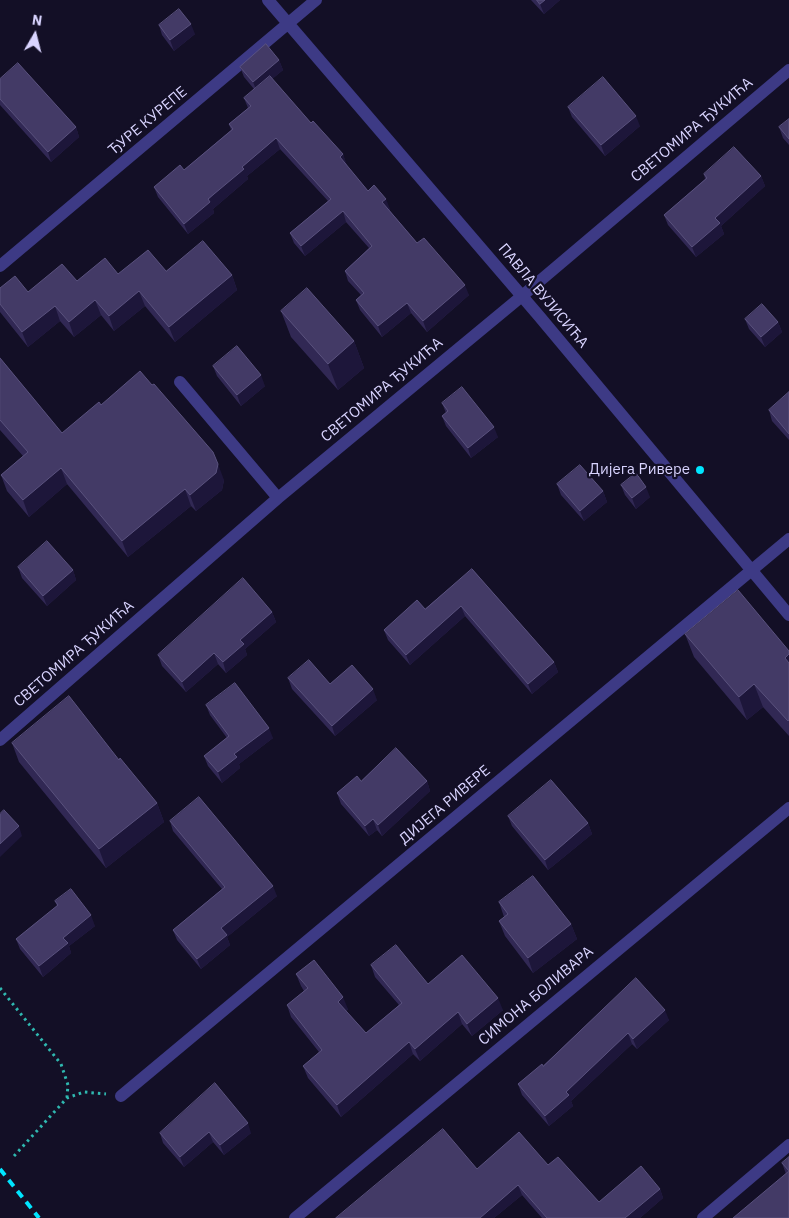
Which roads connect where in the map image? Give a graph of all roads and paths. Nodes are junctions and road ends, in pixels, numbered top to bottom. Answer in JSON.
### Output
{"nodes":[{"id":1,"x":268,"y":0,"type":"edge"},
{"id":2,"x":316,"y":0,"type":"edge"},
{"id":3,"x":288,"y":23,"type":"junction"},
{"id":4,"x":789,"y":70,"type":"edge"},
{"id":5,"x":0,"y":266,"type":"edge"},
{"id":6,"x":522,"y":296,"type":"junction"},
{"id":7,"x":180,"y":382,"type":"dead end"},
{"id":8,"x":278,"y":498,"type":"junction"},
{"id":9,"x":789,"y":539,"type":"edge"},
{"id":10,"x":751,"y":571,"type":"junction"},
{"id":11,"x":789,"y":616,"type":"edge"},
{"id":12,"x":0,"y":740,"type":"edge"},
{"id":13,"x":789,"y":808,"type":"edge"},
{"id":14,"x":0,"y":988,"type":"edge"},
{"id":15,"x":121,"y":1096,"type":"joint"},
{"id":16,"x":67,"y":1098,"type":"junction"},
{"id":17,"x":789,"y":1145,"type":"edge"},
{"id":18,"x":14,"y":1156,"type":"dead end"},
{"id":19,"x":299,"y":1214,"type":"edge"},
{"id":20,"x":703,"y":1218,"type":"edge"}],
"edges":[{"from":1,"to":3,"type":"street","name":"ПАВЛА ВУЈИСИЋА"},
{"from":2,"to":3,"type":"street","name":"ЂУРЕ КУРЕПЕ"},
{"from":3,"to":5,"type":"street","name":"ЂУРЕ КУРЕПЕ"},
{"from":3,"to":6,"type":"street","name":"ПАВЛА ВУЈИСИЋА"},
{"from":4,"to":6,"type":"street","name":"СВЕТОМИРА ЂУКИЋА"},
{"from":6,"to":8,"type":"street","name":"СВЕТОМИРА ЂУКИЋА"},
{"from":6,"to":10,"type":"street","name":"ПАВЛА ВУЈИСИЋА"},
{"from":7,"to":8,"type":"street"},
{"from":8,"to":12,"type":"street","name":"СВЕТОМИРА ЂУКИЋА"},
{"from":9,"to":10,"type":"street","name":"ДИЈЕГА РИВЕРЕ"},
{"from":10,"to":11,"type":"street","name":"ПАВЛА ВУЈИСИЋА"},
{"from":10,"to":15,"type":"street","name":"ДИЈЕГА РИВЕРЕ"},
{"from":13,"to":19,"type":"street","name":"СИМОНА БОЛИВАРА"},
{"from":14,"to":16,"type":"path"},
{"from":15,"to":16,"type":"path"},
{"from":16,"to":18,"type":"path"},
{"from":17,"to":20,"type":"street"}]}
